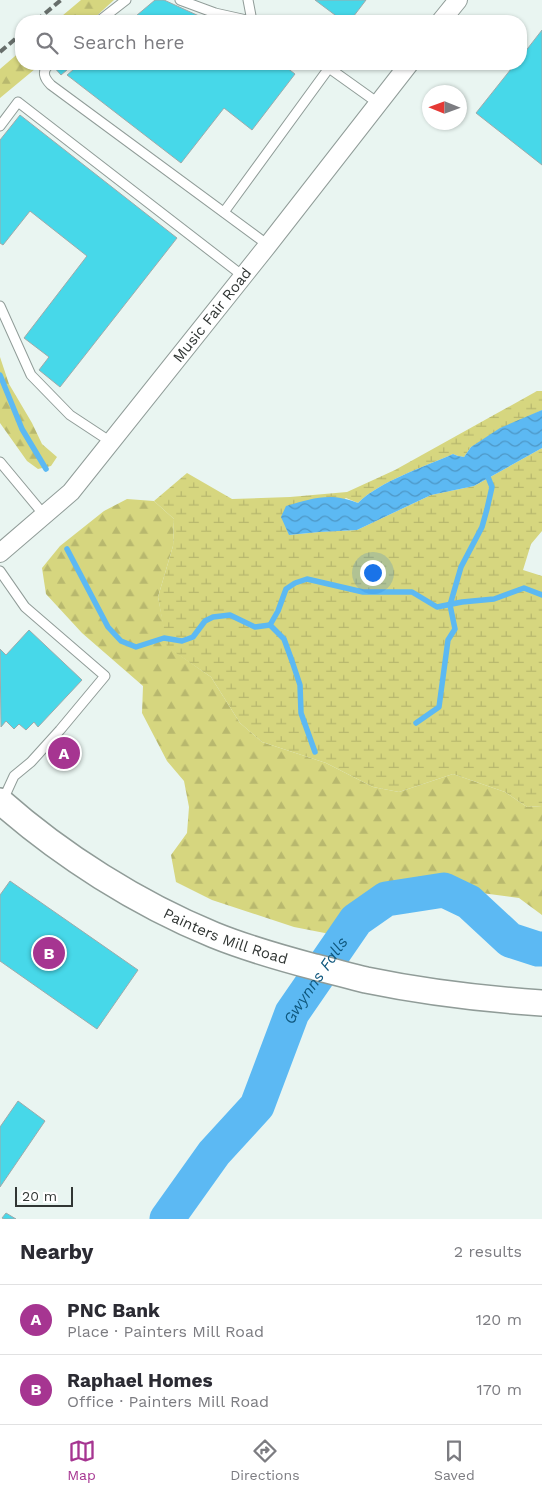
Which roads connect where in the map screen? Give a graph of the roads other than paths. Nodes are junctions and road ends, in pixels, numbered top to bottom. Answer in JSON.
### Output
{"nodes":[{"id":1,"x":126,"y":0,"type":"edge"},
{"id":2,"x":180,"y":0,"type":"edge"},
{"id":3,"x":248,"y":0,"type":"edge"},
{"id":4,"x":458,"y":0,"type":"edge"},
{"id":5,"x":107,"y":15,"type":"edge"},
{"id":6,"x":224,"y":15,"type":"edge"},
{"id":7,"x":250,"y":15,"type":"edge"},
{"id":8,"x":446,"y":15,"type":"edge"},
{"id":9,"x":44,"y":70,"type":"edge"},
{"id":10,"x":323,"y":70,"type":"edge"},
{"id":11,"x":332,"y":70,"type":"edge"},
{"id":12,"x":404,"y":70,"type":"edge"},
{"id":13,"x":378,"y":103,"type":"junction"},
{"id":14,"x":0,"y":126,"type":"edge"},
{"id":15,"x":224,"y":212,"type":"junction"},
{"id":16,"x":268,"y":245,"type":"junction"},
{"id":17,"x":243,"y":276,"type":"junction"},
{"id":18,"x":0,"y":306,"type":"edge"},
{"id":19,"x":111,"y":442,"type":"junction"},
{"id":20,"x":0,"y":462,"type":"edge"},
{"id":21,"x":45,"y":516,"type":"junction"},
{"id":22,"x":0,"y":552,"type":"edge"},
{"id":23,"x":0,"y":571,"type":"edge"},
{"id":24,"x":1,"y":803,"type":"edge"},
{"id":25,"x":542,"y":1004,"type":"edge"}],
"edges":[{"from":1,"to":5,"type":"lane"},
{"from":2,"to":6,"type":"lane"},
{"from":3,"to":7,"type":"lane"},
{"from":4,"to":8,"type":"street"},
{"from":9,"to":15,"type":"lane"},
{"from":10,"to":15,"type":"lane"},
{"from":11,"to":13,"type":"lane"},
{"from":12,"to":13,"type":"street","name":"Music Fair Road"},
{"from":13,"to":16,"type":"street","name":"Music Fair Road"},
{"from":14,"to":17,"type":"lane"},
{"from":15,"to":16,"type":"lane"},
{"from":16,"to":17,"type":"street","name":"Music Fair Road"},
{"from":17,"to":19,"type":"street","name":"Music Fair Road"},
{"from":18,"to":19,"type":"lane"},
{"from":19,"to":21,"type":"street","name":"Music Fair Road"},
{"from":20,"to":21,"type":"lane"},
{"from":21,"to":22,"type":"street","name":"Music Fair Road"},
{"from":23,"to":24,"type":"lane"},
{"from":24,"to":25,"type":"main road","name":"Painters Mill Road"}]}
